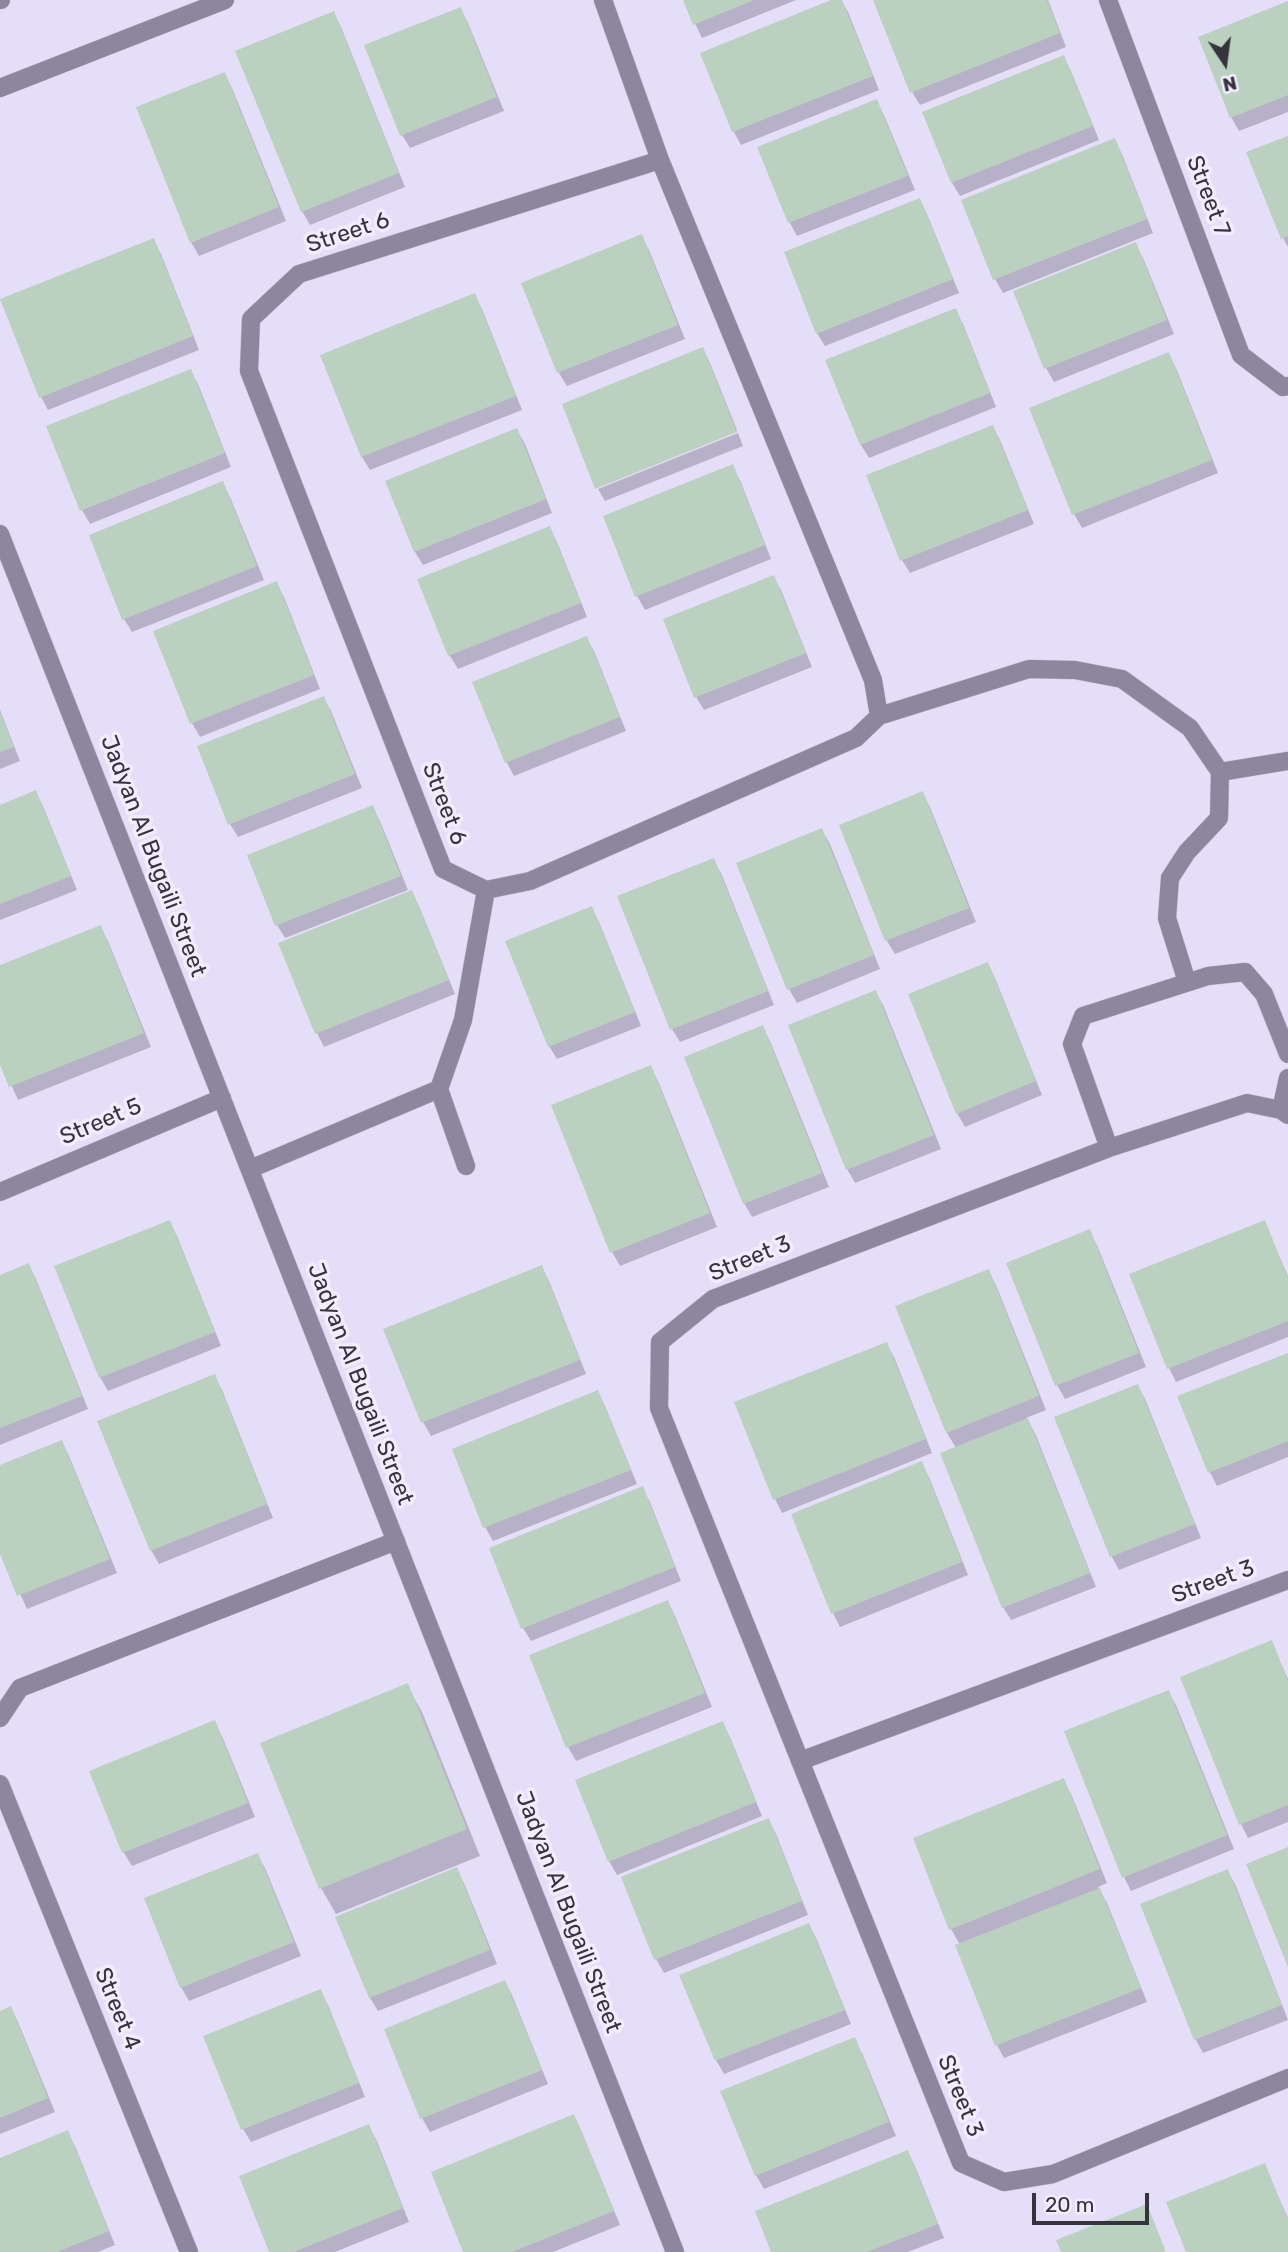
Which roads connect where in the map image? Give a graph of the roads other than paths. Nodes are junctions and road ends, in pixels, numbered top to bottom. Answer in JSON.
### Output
{"nodes":[{"id":1,"x":225,"y":0,"type":"edge"},
{"id":2,"x":603,"y":0,"type":"edge"},
{"id":3,"x":1108,"y":0,"type":"edge"},
{"id":4,"x":194,"y":6,"type":"edge"},
{"id":5,"x":0,"y":88,"type":"edge"},
{"id":6,"x":660,"y":160,"type":"junction"},
{"id":7,"x":1288,"y":386,"type":"edge"},
{"id":8,"x":0,"y":534,"type":"edge"},
{"id":9,"x":879,"y":716,"type":"junction"},
{"id":10,"x":1288,"y":761,"type":"edge"},
{"id":11,"x":1220,"y":772,"type":"junction"},
{"id":12,"x":486,"y":890,"type":"junction"},
{"id":13,"x":1187,"y":982,"type":"junction"},
{"id":14,"x":1288,"y":1054,"type":"edge"},
{"id":15,"x":1288,"y":1078,"type":"edge"},
{"id":16,"x":439,"y":1089,"type":"junction"},
{"id":17,"x":222,"y":1098,"type":"junction"},
{"id":18,"x":1285,"y":1112,"type":"edge"},
{"id":19,"x":1109,"y":1148,"type":"junction"},
{"id":20,"x":466,"y":1166,"type":"dead end"},
{"id":21,"x":250,"y":1169,"type":"junction"},
{"id":22,"x":0,"y":1192,"type":"edge"},
{"id":23,"x":396,"y":1541,"type":"junction"},
{"id":24,"x":1288,"y":1580,"type":"edge"},
{"id":25,"x":0,"y":1718,"type":"edge"},
{"id":26,"x":800,"y":1761,"type":"junction"},
{"id":27,"x":0,"y":1784,"type":"edge"},
{"id":28,"x":1288,"y":2078,"type":"edge"},
{"id":29,"x":189,"y":2252,"type":"edge"},
{"id":30,"x":675,"y":2252,"type":"edge"}],
"edges":[{"from":1,"to":4,"type":"street"},
{"from":2,"to":6,"type":"street"},
{"from":3,"to":7,"type":"street","name":"Street 7"},
{"from":4,"to":5,"type":"street"},
{"from":6,"to":9,"type":"street"},
{"from":6,"to":12,"type":"street","name":"Street 6"},
{"from":8,"to":17,"type":"street","name":"Jadyan Al Bugaili Street"},
{"from":9,"to":11,"type":"street"},
{"from":9,"to":12,"type":"street"},
{"from":10,"to":11,"type":"street"},
{"from":11,"to":13,"type":"street"},
{"from":12,"to":16,"type":"street"},
{"from":13,"to":14,"type":"street"},
{"from":13,"to":19,"type":"street"},
{"from":15,"to":18,"type":"street"},
{"from":16,"to":20,"type":"street"},
{"from":16,"to":21,"type":"street"},
{"from":17,"to":21,"type":"street","name":"Jadyan Al Bugaili Street"},
{"from":17,"to":22,"type":"street","name":"Street 5"},
{"from":18,"to":19,"type":"street","name":"Street 3"},
{"from":19,"to":26,"type":"street","name":"Street 3"},
{"from":21,"to":23,"type":"street","name":"Jadyan Al Bugaili Street"},
{"from":23,"to":25,"type":"street"},
{"from":23,"to":30,"type":"street","name":"Jadyan Al Bugaili Street"},
{"from":24,"to":26,"type":"street","name":"Street 3"},
{"from":26,"to":28,"type":"street","name":"Street 3"},
{"from":27,"to":29,"type":"street","name":"Street 4"}]}
